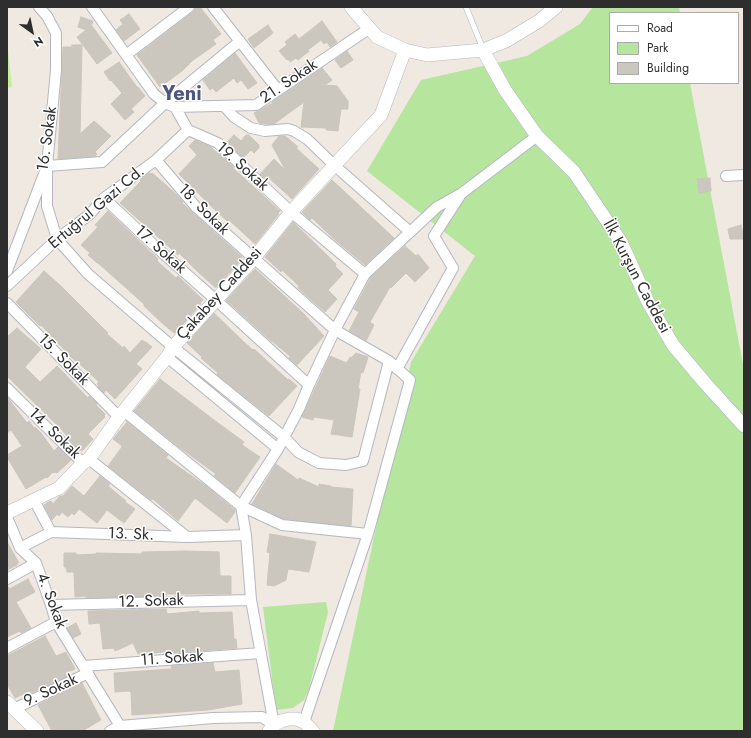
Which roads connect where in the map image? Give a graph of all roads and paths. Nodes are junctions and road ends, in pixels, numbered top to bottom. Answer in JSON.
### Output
{"nodes":[{"id":1,"x":39,"y":7,"type":"edge"},
{"id":2,"x":92,"y":7,"type":"edge"},
{"id":3,"x":189,"y":7,"type":"edge"},
{"id":4,"x":213,"y":7,"type":"edge"},
{"id":5,"x":351,"y":7,"type":"edge"},
{"id":6,"x":466,"y":7,"type":"edge"},
{"id":7,"x":556,"y":7,"type":"edge"},
{"id":8,"x":560,"y":7,"type":"edge"},
{"id":9,"x":540,"y":22,"type":"junction"},
{"id":10,"x":370,"y":28,"type":"junction"},
{"id":11,"x":240,"y":41,"type":"junction"},
{"id":12,"x":405,"y":50,"type":"junction"},
{"id":13,"x":483,"y":50,"type":"junction"},
{"id":14,"x":126,"y":55,"type":"junction"},
{"id":15,"x":278,"y":90,"type":"junction"},
{"id":16,"x":165,"y":103,"type":"junction"},
{"id":17,"x":224,"y":106,"type":"junction"},
{"id":18,"x":175,"y":107,"type":"junction"},
{"id":19,"x":188,"y":130,"type":"junction"},
{"id":20,"x":537,"y":136,"type":"junction"},
{"id":21,"x":156,"y":160,"type":"junction"},
{"id":22,"x":334,"y":165,"type":"junction"},
{"id":23,"x":47,"y":166,"type":"junction"},
{"id":24,"x":744,"y":175,"type":"edge"},
{"id":25,"x":726,"y":176,"type":"dead end"},
{"id":26,"x":462,"y":193,"type":"junction"},
{"id":27,"x":104,"y":198,"type":"junction"},
{"id":28,"x":291,"y":212,"type":"junction"},
{"id":29,"x":409,"y":231,"type":"junction"},
{"id":30,"x":57,"y":239,"type":"junction"},
{"id":31,"x":254,"y":258,"type":"junction"},
{"id":32,"x":7,"y":271,"type":"edge"},
{"id":33,"x":365,"y":274,"type":"junction"},
{"id":34,"x":7,"y":286,"type":"edge"},
{"id":35,"x":216,"y":300,"type":"junction"},
{"id":36,"x":7,"y":303,"type":"edge"},
{"id":37,"x":335,"y":330,"type":"junction"},
{"id":38,"x":170,"y":352,"type":"junction"},
{"id":39,"x":389,"y":361,"type":"junction"},
{"id":40,"x":397,"y":369,"type":"junction"},
{"id":41,"x":309,"y":385,"type":"junction"},
{"id":42,"x":7,"y":388,"type":"edge"},
{"id":43,"x":122,"y":414,"type":"junction"},
{"id":44,"x":744,"y":426,"type":"edge"},
{"id":45,"x":284,"y":437,"type":"junction"},
{"id":46,"x":278,"y":449,"type":"junction"},
{"id":47,"x":86,"y":461,"type":"junction"},
{"id":48,"x":34,"y":500,"type":"junction"},
{"id":49,"x":241,"y":506,"type":"junction"},
{"id":50,"x":7,"y":513,"type":"edge"},
{"id":51,"x":7,"y":517,"type":"edge"},
{"id":52,"x":51,"y":532,"type":"junction"},
{"id":53,"x":368,"y":534,"type":"junction"},
{"id":54,"x":246,"y":535,"type":"junction"},
{"id":55,"x":187,"y":537,"type":"junction"},
{"id":56,"x":20,"y":548,"type":"junction"},
{"id":57,"x":36,"y":563,"type":"junction"},
{"id":58,"x":7,"y":579,"type":"edge"},
{"id":59,"x":251,"y":600,"type":"junction"},
{"id":60,"x":51,"y":605,"type":"junction"},
{"id":61,"x":56,"y":622,"type":"junction"},
{"id":62,"x":7,"y":648,"type":"edge"},
{"id":63,"x":261,"y":653,"type":"junction"},
{"id":64,"x":85,"y":670,"type":"junction"},
{"id":65,"x":10,"y":705,"type":"edge"},
{"id":66,"x":120,"y":726,"type":"junction"},
{"id":67,"x":309,"y":727,"type":"edge"},
{"id":68,"x":271,"y":728,"type":"edge"},
{"id":69,"x":37,"y":731,"type":"edge"},
{"id":70,"x":110,"y":731,"type":"edge"}],
"edges":[{"from":1,"to":23,"type":"street","name":"16. Sokak"},
{"from":2,"to":14,"type":"street"},
{"from":3,"to":14,"type":"street"},
{"from":4,"to":11,"type":"street"},
{"from":5,"to":10,"type":"street"},
{"from":6,"to":13,"type":"lane"},
{"from":7,"to":9,"type":"street"},
{"from":8,"to":9,"type":"street"},
{"from":9,"to":13,"type":"street"},
{"from":10,"to":12,"type":"street"},
{"from":10,"to":15,"type":"street","name":"21. Sokak"},
{"from":11,"to":15,"type":"street"},
{"from":11,"to":16,"type":"street"},
{"from":12,"to":13,"type":"street"},
{"from":12,"to":22,"type":"street","name":"Çakabey Caddesi"},
{"from":13,"to":20,"type":"street","name":"İlk Kurşun Caddesi"},
{"from":14,"to":16,"type":"street"},
{"from":15,"to":17,"type":"street","name":"21. Sokak"},
{"from":16,"to":18,"type":"street"},
{"from":16,"to":23,"type":"street"},
{"from":17,"to":18,"type":"street","name":"21. Sokak"},
{"from":17,"to":22,"type":"street"},
{"from":18,"to":19,"type":"street"},
{"from":19,"to":21,"type":"street","name":"Ertuğrul Gazi Cd."},
{"from":19,"to":28,"type":"street","name":"19. Sokak"},
{"from":20,"to":26,"type":"street"},
{"from":20,"to":44,"type":"street","name":"İlk Kurşun Caddesi"},
{"from":21,"to":27,"type":"street","name":"Ertuğrul Gazi Cd."},
{"from":21,"to":31,"type":"street","name":"18. Sokak"},
{"from":22,"to":28,"type":"street","name":"Çakabey Caddesi"},
{"from":22,"to":29,"type":"street"},
{"from":23,"to":30,"type":"street"},
{"from":23,"to":32,"type":"street","name":"16. Sokak"},
{"from":24,"to":25,"type":"street"},
{"from":26,"to":29,"type":"street"},
{"from":26,"to":40,"type":"street"},
{"from":27,"to":30,"type":"street","name":"Ertuğrul Gazi Cd."},
{"from":27,"to":35,"type":"street","name":"17. Sokak"},
{"from":28,"to":31,"type":"street","name":"Çakabey Caddesi"},
{"from":28,"to":33,"type":"street","name":"19. Sokak"},
{"from":29,"to":33,"type":"street"},
{"from":30,"to":34,"type":"street","name":"Ertuğrul Gazi Cd."},
{"from":30,"to":38,"type":"street"},
{"from":31,"to":35,"type":"street","name":"Çakabey Caddesi"},
{"from":31,"to":37,"type":"street","name":"18. Sokak"},
{"from":33,"to":37,"type":"street"},
{"from":35,"to":38,"type":"street","name":"Çakabey Caddesi"},
{"from":35,"to":41,"type":"street","name":"17. Sokak"},
{"from":36,"to":43,"type":"street","name":"15. Sokak"},
{"from":37,"to":39,"type":"street","name":"18. Sokak"},
{"from":37,"to":41,"type":"street"},
{"from":38,"to":43,"type":"street","name":"Çakabey Caddesi"},
{"from":38,"to":45,"type":"street"},
{"from":38,"to":46,"type":"street"},
{"from":39,"to":40,"type":"street","name":"18. Sokak"},
{"from":39,"to":45,"type":"street"},
{"from":40,"to":53,"type":"street","name":"18. Sokak"},
{"from":41,"to":45,"type":"street"},
{"from":42,"to":47,"type":"street","name":"14. Sokak"},
{"from":43,"to":47,"type":"street","name":"Çakabey Caddesi"},
{"from":43,"to":49,"type":"street","name":"15. Sokak"},
{"from":45,"to":46,"type":"street"},
{"from":46,"to":49,"type":"street"},
{"from":47,"to":48,"type":"street","name":"Çakabey Caddesi"},
{"from":47,"to":55,"type":"street","name":"14. Sokak"},
{"from":48,"to":50,"type":"street","name":"Çakabey Caddesi"},
{"from":48,"to":52,"type":"street"},
{"from":49,"to":53,"type":"street","name":"15. Sokak"},
{"from":49,"to":54,"type":"street"},
{"from":51,"to":56,"type":"street","name":"4. Sokak"},
{"from":52,"to":55,"type":"street","name":"13. Sk."},
{"from":52,"to":56,"type":"street","name":"13. Sk."},
{"from":53,"to":67,"type":"street"},
{"from":54,"to":55,"type":"street","name":"13. Sk."},
{"from":54,"to":59,"type":"street"},
{"from":56,"to":57,"type":"street","name":"4. Sokak"},
{"from":57,"to":58,"type":"street"},
{"from":57,"to":60,"type":"street","name":"4. Sokak"},
{"from":59,"to":60,"type":"street","name":"12. Sokak"},
{"from":59,"to":63,"type":"street"},
{"from":60,"to":61,"type":"street","name":"4. Sokak"},
{"from":61,"to":62,"type":"street"},
{"from":61,"to":64,"type":"street","name":"4. Sokak"},
{"from":63,"to":64,"type":"street","name":"11. Sokak"},
{"from":63,"to":68,"type":"street"},
{"from":64,"to":65,"type":"street","name":"9. Sokak"},
{"from":64,"to":66,"type":"street","name":"4. Sokak"},
{"from":65,"to":69,"type":"street"},
{"from":66,"to":68,"type":"street"},
{"from":66,"to":70,"type":"street"},
{"from":67,"to":68,"type":"street"}]}
